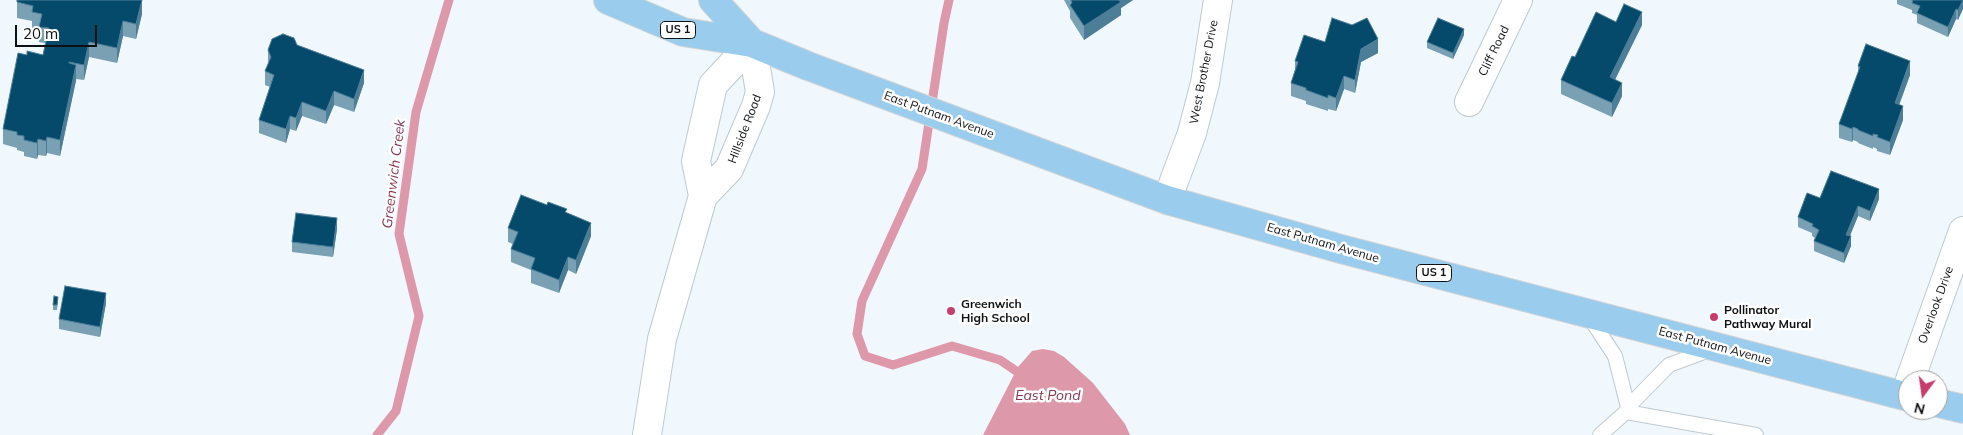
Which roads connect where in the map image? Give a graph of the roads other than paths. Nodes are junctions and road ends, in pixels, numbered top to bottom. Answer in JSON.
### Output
{"nodes":[{"id":1,"x":608,"y":0,"type":"edge"},
{"id":2,"x":713,"y":0,"type":"edge"},
{"id":3,"x":1218,"y":0,"type":"edge"},
{"id":4,"x":1518,"y":0,"type":"edge"},
{"id":5,"x":752,"y":43,"type":"junction"},
{"id":6,"x":1469,"y":102,"type":"dead end"},
{"id":7,"x":703,"y":196,"type":"junction"},
{"id":8,"x":1168,"y":200,"type":"junction"},
{"id":9,"x":1963,"y":231,"type":"edge"},
{"id":10,"x":1586,"y":312,"type":"junction"},
{"id":11,"x":1717,"y":347,"type":"junction"},
{"id":12,"x":1914,"y":370,"type":"edge"},
{"id":13,"x":1898,"y":387,"type":"edge"},
{"id":14,"x":1948,"y":405,"type":"edge"},
{"id":15,"x":1963,"y":409,"type":"edge"},
{"id":16,"x":1627,"y":410,"type":"junction"},
{"id":17,"x":646,"y":435,"type":"edge"},
{"id":18,"x":1600,"y":435,"type":"edge"},
{"id":19,"x":1756,"y":435,"type":"edge"}],
"edges":[{"from":1,"to":5,"type":"main road","name":"East Putnam Avenue","number":"US 1"},
{"from":2,"to":5,"type":"main road","name":"East Putnam Avenue","number":"US 1"},
{"from":3,"to":8,"type":"street","name":"West Brother Drive"},
{"from":4,"to":6,"type":"street","name":"Cliff Road"},
{"from":5,"to":7,"type":"street","name":"Hillside Road"},
{"from":5,"to":7,"type":"street","name":"Hillside Road"},
{"from":5,"to":8,"type":"main road","name":"East Putnam Avenue","number":"US 1"},
{"from":7,"to":17,"type":"street","name":"Hillside Road"},
{"from":8,"to":10,"type":"main road","name":"East Putnam Avenue","number":"US 1"},
{"from":9,"to":12,"type":"street","name":"Overlook Drive"},
{"from":10,"to":11,"type":"main road","name":"East Putnam Avenue","number":"US 1"},
{"from":10,"to":16,"type":"lane"},
{"from":11,"to":13,"type":"main road","name":"East Putnam Avenue","number":"US 1"},
{"from":11,"to":16,"type":"lane"},
{"from":14,"to":15,"type":"main road"},
{"from":16,"to":18,"type":"lane"},
{"from":16,"to":19,"type":"lane"}]}
